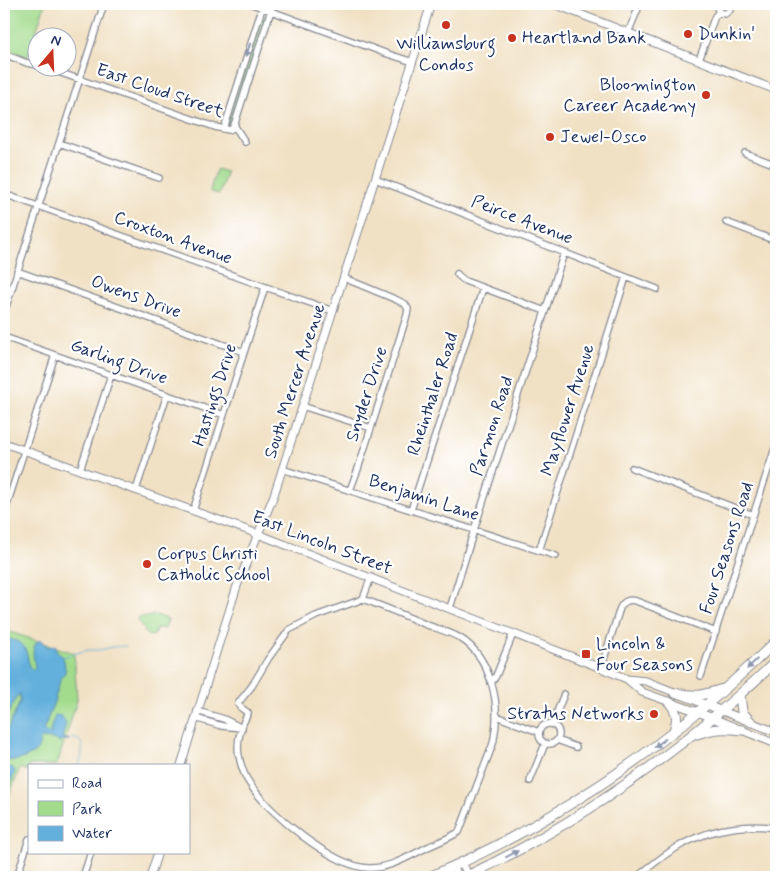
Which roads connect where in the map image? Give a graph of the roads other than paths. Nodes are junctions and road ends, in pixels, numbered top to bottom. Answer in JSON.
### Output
{"nodes":[{"id":1,"x":104,"y":4,"type":"edge"},
{"id":2,"x":252,"y":4,"type":"edge"},
{"id":3,"x":273,"y":4,"type":"edge"},
{"id":4,"x":432,"y":4,"type":"edge"},
{"id":5,"x":554,"y":4,"type":"edge"},
{"id":6,"x":640,"y":4,"type":"edge"},
{"id":7,"x":718,"y":4,"type":"edge"},
{"id":8,"x":730,"y":4,"type":"edge"},
{"id":9,"x":263,"y":6,"type":"edge"},
{"id":10,"x":570,"y":7,"type":"edge"},
{"id":11,"x":272,"y":11,"type":"junction"},
{"id":12,"x":719,"y":12,"type":"junction"},
{"id":13,"x":628,"y":32,"type":"junction"},
{"id":14,"x":4,"y":54,"type":"edge"},
{"id":15,"x":699,"y":60,"type":"junction"},
{"id":16,"x":413,"y":62,"type":"junction"},
{"id":17,"x":28,"y":63,"type":"edge"},
{"id":18,"x":77,"y":78,"type":"edge"},
{"id":19,"x":80,"y":79,"type":"junction"},
{"id":20,"x":776,"y":82,"type":"edge"},
{"id":21,"x":775,"y":90,"type":"edge"},
{"id":22,"x":234,"y":126,"type":"junction"},
{"id":23,"x":224,"y":129,"type":"junction"},
{"id":24,"x":59,"y":142,"type":"junction"},
{"id":25,"x":245,"y":142,"type":"dead end"},
{"id":26,"x":745,"y":153,"type":"dead end"},
{"id":27,"x":776,"y":165,"type":"edge"},
{"id":28,"x":159,"y":178,"type":"dead end"},
{"id":29,"x":376,"y":179,"type":"junction"},
{"id":30,"x":4,"y":194,"type":"edge"},
{"id":31,"x":38,"y":206,"type":"junction"},
{"id":32,"x":726,"y":222,"type":"dead end"},
{"id":33,"x":776,"y":241,"type":"edge"},
{"id":34,"x":564,"y":253,"type":"junction"},
{"id":35,"x":17,"y":271,"type":"junction"},
{"id":36,"x":457,"y":274,"type":"dead end"},
{"id":37,"x":626,"y":277,"type":"junction"},
{"id":38,"x":344,"y":278,"type":"junction"},
{"id":39,"x":265,"y":287,"type":"junction"},
{"id":40,"x":483,"y":288,"type":"junction"},
{"id":41,"x":657,"y":289,"type":"dead end"},
{"id":42,"x":333,"y":311,"type":"junction"},
{"id":43,"x":545,"y":311,"type":"junction"},
{"id":44,"x":4,"y":312,"type":"edge"},
{"id":45,"x":4,"y":337,"type":"edge"},
{"id":46,"x":244,"y":352,"type":"junction"},
{"id":47,"x":55,"y":355,"type":"junction"},
{"id":48,"x":111,"y":375,"type":"junction"},
{"id":49,"x":167,"y":395,"type":"junction"},
{"id":50,"x":302,"y":406,"type":"junction"},
{"id":51,"x":224,"y":415,"type":"junction"},
{"id":52,"x":371,"y":428,"type":"junction"},
{"id":53,"x":4,"y":443,"type":"edge"},
{"id":54,"x":776,"y":444,"type":"edge"},
{"id":55,"x":24,"y":450,"type":"junction"},
{"id":56,"x":632,"y":468,"type":"dead end"},
{"id":57,"x":282,"y":469,"type":"junction"},
{"id":58,"x":80,"y":470,"type":"junction"},
{"id":59,"x":136,"y":490,"type":"junction"},
{"id":60,"x":350,"y":490,"type":"junction"},
{"id":61,"x":411,"y":510,"type":"junction"},
{"id":62,"x":193,"y":511,"type":"junction"},
{"id":63,"x":4,"y":514,"type":"edge"},
{"id":64,"x":753,"y":515,"type":"junction"},
{"id":65,"x":474,"y":530,"type":"junction"},
{"id":66,"x":258,"y":534,"type":"junction"},
{"id":67,"x":539,"y":551,"type":"junction"},
{"id":68,"x":556,"y":556,"type":"dead end"},
{"id":69,"x":370,"y":577,"type":"junction"},
{"id":70,"x":363,"y":599,"type":"junction"},
{"id":71,"x":450,"y":608,"type":"junction"},
{"id":72,"x":716,"y":632,"type":"junction"},
{"id":73,"x":513,"y":634,"type":"junction"},
{"id":74,"x":776,"y":641,"type":"edge"},
{"id":75,"x":776,"y":661,"type":"edge"},
{"id":76,"x":601,"y":668,"type":"junction"},
{"id":77,"x":701,"y":676,"type":"dead end"},
{"id":78,"x":627,"y":679,"type":"junction"},
{"id":79,"x":490,"y":683,"type":"junction"},
{"id":80,"x":728,"y":687,"type":"junction"},
{"id":81,"x":675,"y":693,"type":"junction"},
{"id":82,"x":564,"y":694,"type":"dead end"},
{"id":83,"x":740,"y":694,"type":"junction"},
{"id":84,"x":669,"y":702,"type":"junction"},
{"id":85,"x":706,"y":705,"type":"junction"},
{"id":86,"x":721,"y":711,"type":"junction"},
{"id":87,"x":698,"y":712,"type":"junction"},
{"id":88,"x":196,"y":714,"type":"junction"},
{"id":89,"x":496,"y":716,"type":"junction"},
{"id":90,"x":712,"y":718,"type":"junction"},
{"id":91,"x":751,"y":722,"type":"junction"},
{"id":92,"x":552,"y":725,"type":"junction"},
{"id":93,"x":242,"y":728,"type":"junction"},
{"id":94,"x":742,"y":730,"type":"junction"},
{"id":95,"x":538,"y":732,"type":"junction"},
{"id":96,"x":674,"y":732,"type":"junction"},
{"id":97,"x":776,"y":732,"type":"edge"},
{"id":98,"x":690,"y":738,"type":"junction"},
{"id":99,"x":558,"y":740,"type":"junction"},
{"id":100,"x":545,"y":744,"type":"junction"},
{"id":101,"x":776,"y":744,"type":"edge"},
{"id":102,"x":576,"y":747,"type":"dead end"},
{"id":103,"x":181,"y":764,"type":"edge"},
{"id":104,"x":530,"y":781,"type":"dead end"},
{"id":105,"x":776,"y":828,"type":"edge"},
{"id":106,"x":28,"y":842,"type":"edge"},
{"id":107,"x":90,"y":854,"type":"edge"},
{"id":108,"x":157,"y":854,"type":"edge"},
{"id":109,"x":462,"y":862,"type":"junction"},
{"id":110,"x":454,"y":867,"type":"junction"},
{"id":111,"x":17,"y":877,"type":"edge"},
{"id":112,"x":83,"y":877,"type":"edge"},
{"id":113,"x":150,"y":877,"type":"edge"},
{"id":114,"x":429,"y":877,"type":"edge"},
{"id":115,"x":459,"y":877,"type":"edge"},
{"id":116,"x":467,"y":877,"type":"edge"},
{"id":117,"x":637,"y":877,"type":"edge"}],
"edges":[{"from":1,"to":19,"type":"street"},
{"from":2,"to":9,"type":"street"},
{"from":3,"to":11,"type":"street"},
{"from":4,"to":16,"type":"main road","name":"South Mercer Avenue"},
{"from":5,"to":10,"type":"main road"},
{"from":6,"to":13,"type":"street"},
{"from":7,"to":12,"type":"street"},
{"from":8,"to":12,"type":"street"},
{"from":9,"to":11,"type":"street"},
{"from":9,"to":23,"type":"street","one_way":true},
{"from":10,"to":13,"type":"main road"},
{"from":11,"to":16,"type":"street"},
{"from":11,"to":22,"type":"street"},
{"from":12,"to":15,"type":"street"},
{"from":13,"to":15,"type":"main road"},
{"from":14,"to":17,"type":"street"},
{"from":15,"to":21,"type":"main road"},
{"from":16,"to":29,"type":"main road","name":"South Mercer Avenue"},
{"from":18,"to":19,"type":"street","name":"East Cloud Street"},
{"from":19,"to":23,"type":"street","name":"East Cloud Street"},
{"from":19,"to":24,"type":"street"},
{"from":20,"to":21,"type":"main road"},
{"from":22,"to":23,"type":"street","name":"East Cloud Street"},
{"from":22,"to":25,"type":"street"},
{"from":24,"to":28,"type":"street"},
{"from":24,"to":31,"type":"street"},
{"from":26,"to":27,"type":"street"},
{"from":29,"to":34,"type":"street","name":"Peirce Avenue"},
{"from":29,"to":38,"type":"main road","name":"South Mercer Avenue"},
{"from":30,"to":31,"type":"street","name":"Croxton Avenue"},
{"from":31,"to":35,"type":"street"},
{"from":31,"to":39,"type":"street","name":"Croxton Avenue"},
{"from":32,"to":33,"type":"street"},
{"from":34,"to":37,"type":"street","name":"Peirce Avenue"},
{"from":34,"to":43,"type":"street","name":"Parmon Road"},
{"from":35,"to":44,"type":"street"},
{"from":35,"to":46,"type":"street","name":"Owens Drive"},
{"from":36,"to":40,"type":"street"},
{"from":37,"to":41,"type":"street","name":"Peirce Avenue"},
{"from":37,"to":67,"type":"street","name":"Mayflower Avenue"},
{"from":38,"to":42,"type":"main road","name":"South Mercer Avenue"},
{"from":38,"to":52,"type":"street","name":"Snyder Drive"},
{"from":39,"to":42,"type":"street","name":"Croxton Avenue"},
{"from":39,"to":46,"type":"street","name":"Hastings Drive"},
{"from":40,"to":43,"type":"street"},
{"from":40,"to":61,"type":"street","name":"Rheinthaler Road"},
{"from":42,"to":50,"type":"main road","name":"South Mercer Avenue"},
{"from":43,"to":65,"type":"street","name":"Parmon Road"},
{"from":45,"to":47,"type":"street","name":"Garling Drive"},
{"from":46,"to":51,"type":"street","name":"Hastings Drive"},
{"from":47,"to":48,"type":"street","name":"Garling Drive"},
{"from":47,"to":55,"type":"street"},
{"from":48,"to":49,"type":"street","name":"Garling Drive"},
{"from":48,"to":58,"type":"street"},
{"from":49,"to":51,"type":"street","name":"Garling Drive"},
{"from":49,"to":59,"type":"street"},
{"from":50,"to":52,"type":"street"},
{"from":50,"to":57,"type":"main road","name":"South Mercer Avenue"},
{"from":51,"to":62,"type":"street","name":"Hastings Drive"},
{"from":52,"to":60,"type":"street","name":"Snyder Drive"},
{"from":53,"to":55,"type":"main road","name":"East Lincoln Street"},
{"from":54,"to":64,"type":"street","name":"Four Seasons Road"},
{"from":55,"to":58,"type":"main road","name":"East Lincoln Street"},
{"from":55,"to":63,"type":"street"},
{"from":56,"to":64,"type":"street"},
{"from":57,"to":60,"type":"street","name":"Benjamin Lane"},
{"from":57,"to":66,"type":"main road","name":"South Mercer Avenue"},
{"from":58,"to":59,"type":"main road","name":"East Lincoln Street"},
{"from":59,"to":62,"type":"main road","name":"East Lincoln Street"},
{"from":60,"to":61,"type":"street","name":"Benjamin Lane"},
{"from":61,"to":65,"type":"street","name":"Benjamin Lane"},
{"from":62,"to":66,"type":"main road","name":"East Lincoln Street"},
{"from":64,"to":72,"type":"street","name":"Four Seasons Road"},
{"from":65,"to":67,"type":"street","name":"Benjamin Lane"},
{"from":65,"to":71,"type":"street","name":"Parmon Road"},
{"from":66,"to":69,"type":"main road","name":"East Lincoln Street"},
{"from":66,"to":88,"type":"main road","name":"South Mercer Avenue"},
{"from":67,"to":68,"type":"street","name":"Benjamin Lane"},
{"from":69,"to":70,"type":"street"},
{"from":69,"to":71,"type":"main road","name":"East Lincoln Street"},
{"from":70,"to":79,"type":"street"},
{"from":70,"to":93,"type":"street"},
{"from":71,"to":73,"type":"main road","name":"East Lincoln Street"},
{"from":72,"to":76,"type":"street","name":"Four Seasons Road"},
{"from":72,"to":77,"type":"street","name":"Four Seasons Road"},
{"from":73,"to":76,"type":"main road","name":"East Lincoln Street"},
{"from":73,"to":79,"type":"street"},
{"from":74,"to":80,"type":"highway","one_way":true},
{"from":75,"to":83,"type":"highway"},
{"from":76,"to":78,"type":"main road","name":"East Lincoln Street"},
{"from":78,"to":81,"type":"main road","name":"East Lincoln Street"},
{"from":78,"to":84,"type":"main road","name":"East Lincoln Street"},
{"from":79,"to":89,"type":"street"},
{"from":80,"to":81,"type":"highway"},
{"from":80,"to":85,"type":"highway"},
{"from":81,"to":85,"type":"main road","name":"East Lincoln Street"},
{"from":82,"to":92,"type":"street"},
{"from":83,"to":86,"type":"highway"},
{"from":83,"to":91,"type":"highway"},
{"from":84,"to":87,"type":"main road","name":"East Lincoln Street"},
{"from":84,"to":96,"type":"highway"},
{"from":85,"to":86,"type":"main road","name":"East Lincoln Street"},
{"from":85,"to":87,"type":"highway"},
{"from":86,"to":90,"type":"highway"},
{"from":86,"to":91,"type":"main road","name":"East Lincoln Street"},
{"from":87,"to":90,"type":"main road","name":"East Lincoln Street"},
{"from":87,"to":96,"type":"highway"},
{"from":88,"to":93,"type":"street"},
{"from":88,"to":103,"type":"main road","name":"South Mercer Avenue"},
{"from":89,"to":93,"type":"street"},
{"from":89,"to":95,"type":"street"},
{"from":90,"to":94,"type":"main road","name":"East Lincoln Street"},
{"from":90,"to":98,"type":"highway"},
{"from":91,"to":97,"type":"main road","name":"East Lincoln Street"},
{"from":92,"to":95,"type":"street"},
{"from":92,"to":99,"type":"street"},
{"from":94,"to":98,"type":"highway"},
{"from":94,"to":101,"type":"main road","name":"East Lincoln Street"},
{"from":95,"to":100,"type":"street"},
{"from":96,"to":109,"type":"highway","one_way":true},
{"from":116,"to":98,"type":"highway","one_way":true},
{"from":99,"to":100,"type":"street"},
{"from":99,"to":102,"type":"street"},
{"from":100,"to":104,"type":"street"},
{"from":105,"to":117,"type":"street"},
{"from":106,"to":111,"type":"street"},
{"from":107,"to":112,"type":"street"},
{"from":108,"to":113,"type":"main road"},
{"from":109,"to":110,"type":"highway"},
{"from":109,"to":116,"type":"main road"},
{"from":110,"to":114,"type":"highway"},
{"from":110,"to":115,"type":"main road"}]}
